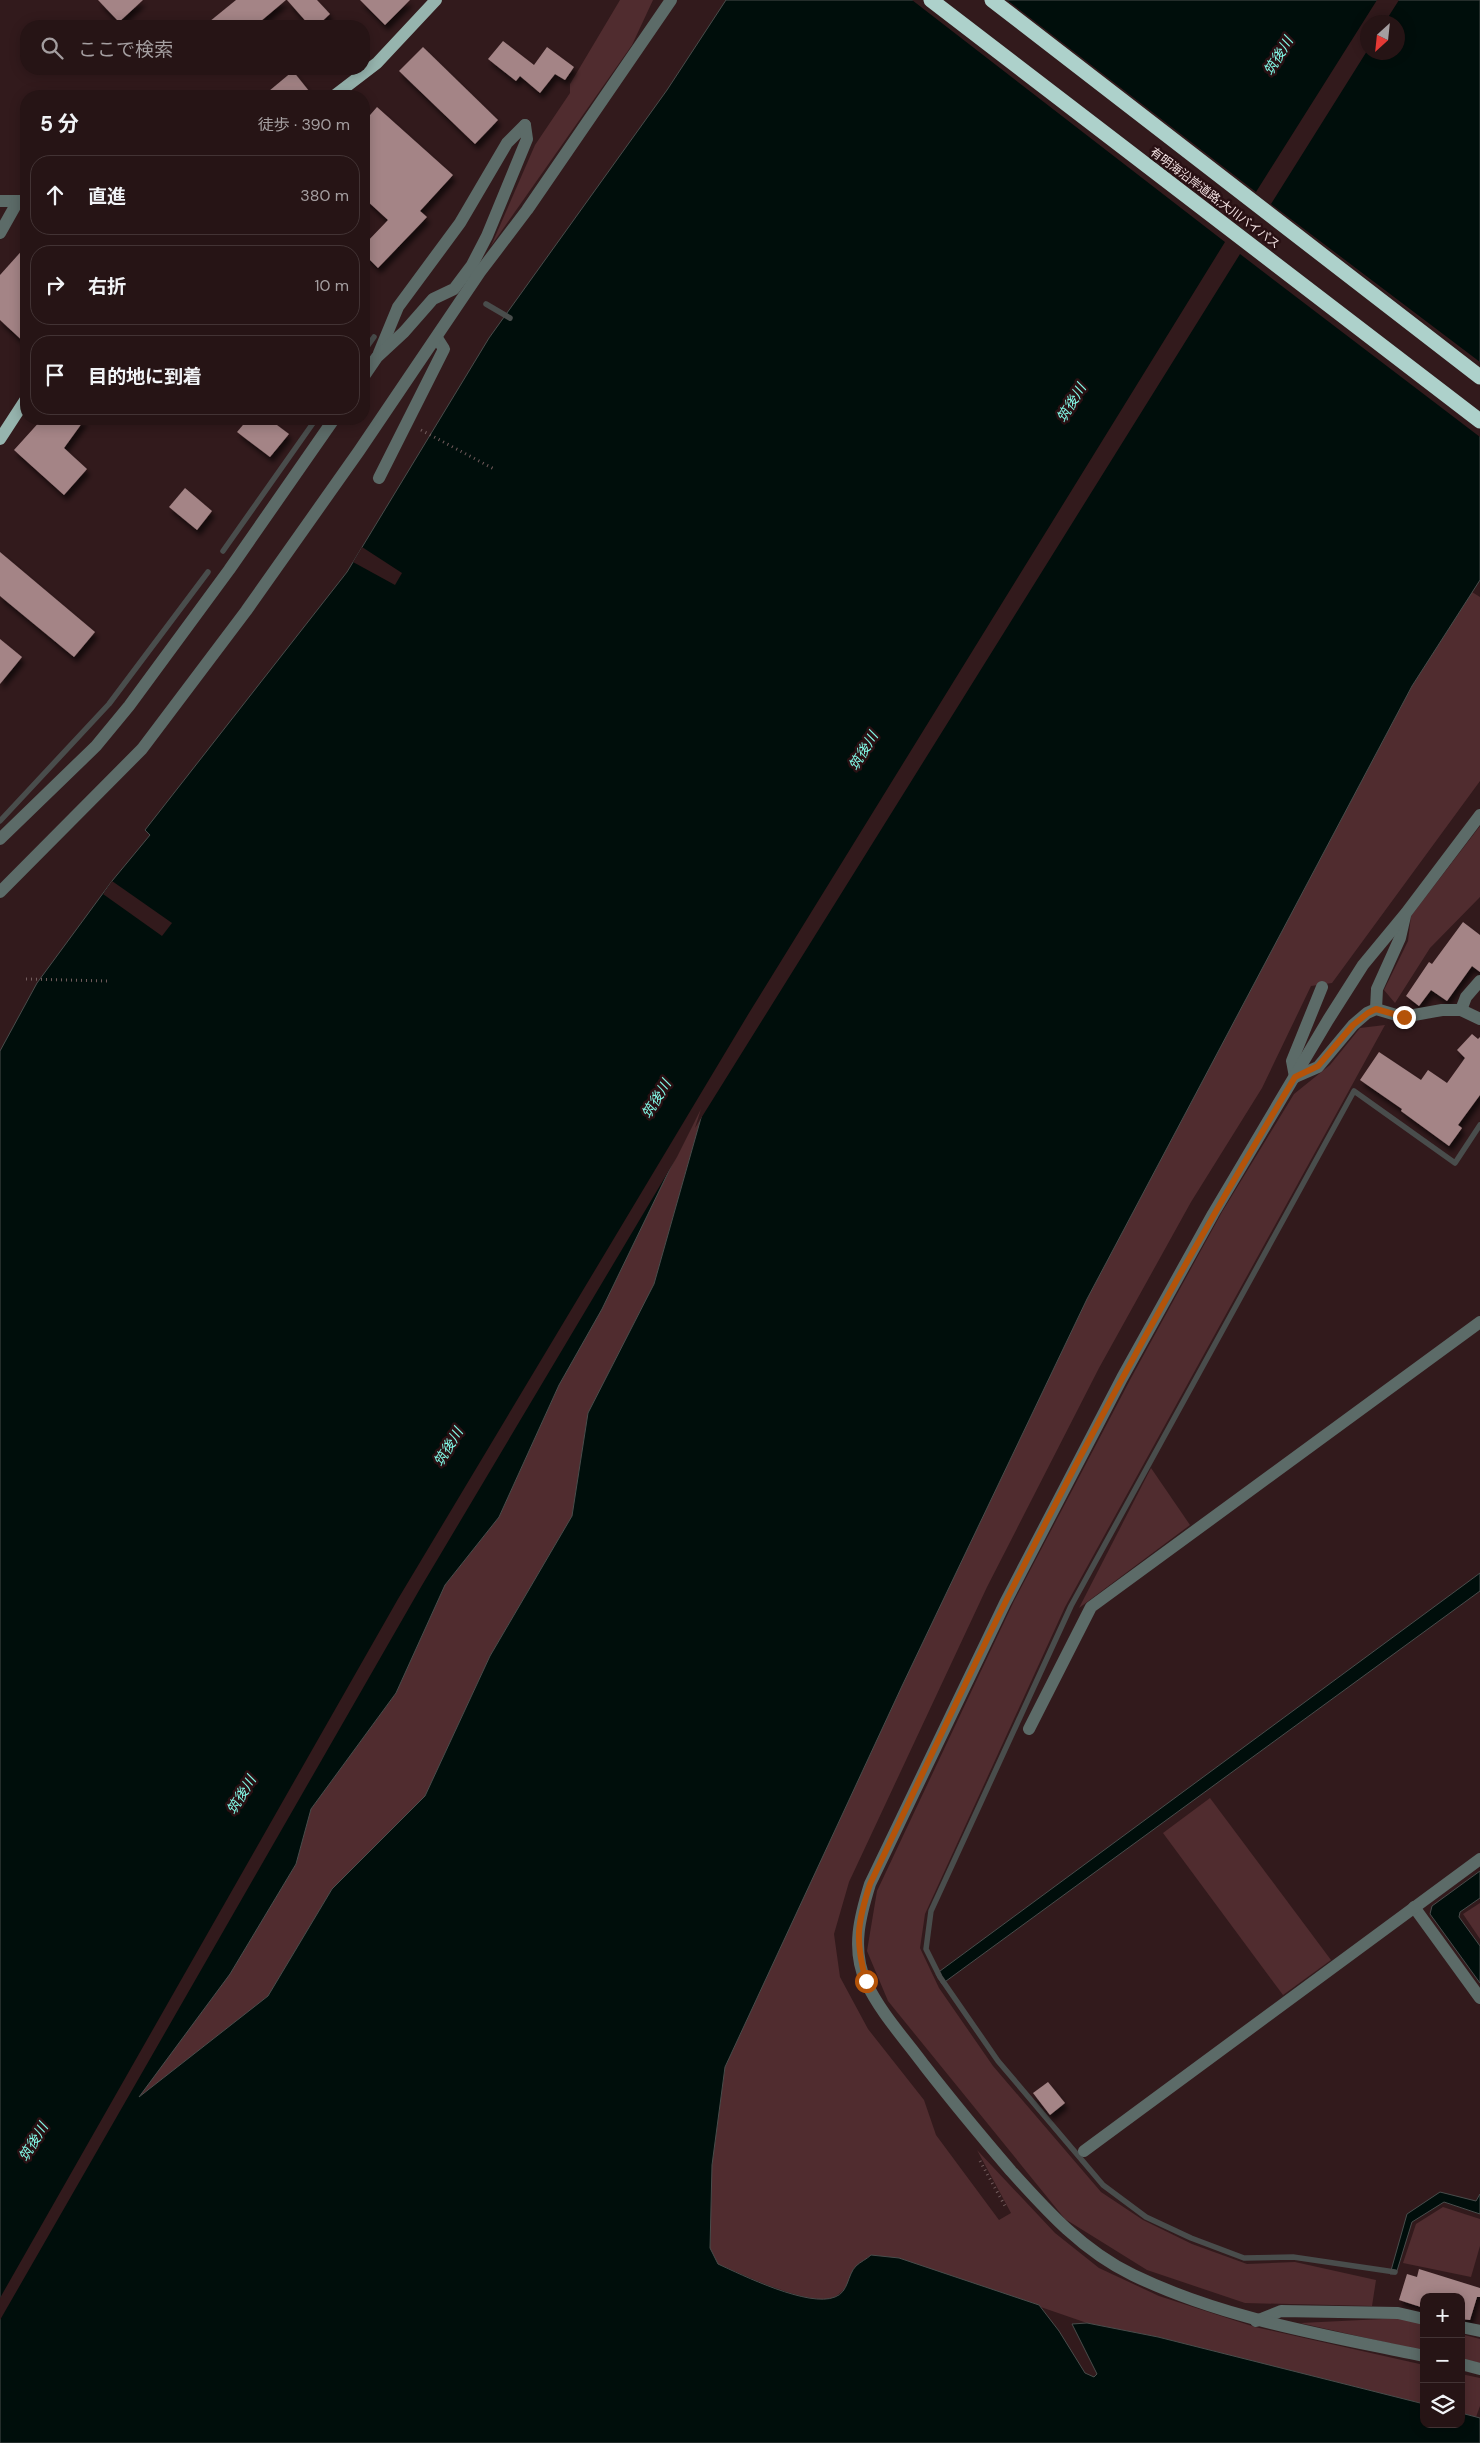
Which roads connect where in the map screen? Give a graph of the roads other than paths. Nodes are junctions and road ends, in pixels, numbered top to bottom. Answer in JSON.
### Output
{"nodes":[{"id":1,"x":436,"y":0,"type":"edge"},
{"id":2,"x":671,"y":0,"type":"edge"},
{"id":3,"x":931,"y":0,"type":"edge"},
{"id":4,"x":992,"y":0,"type":"edge"},
{"id":5,"x":370,"y":68,"type":"edge"},
{"id":6,"x":361,"y":75,"type":"edge"},
{"id":7,"x":342,"y":90,"type":"edge"},
{"id":8,"x":0,"y":201,"type":"edge"},
{"id":9,"x":20,"y":201,"type":"edge"},
{"id":10,"x":20,"y":204,"type":"edge"},
{"id":11,"x":0,"y":233,"type":"edge"},
{"id":12,"x":476,"y":269,"type":"junction"},
{"id":13,"x":437,"y":338,"type":"junction"},
{"id":14,"x":377,"y":357,"type":"junction"},
{"id":15,"x":370,"y":367,"type":"edge"},
{"id":16,"x":1480,"y":377,"type":"edge"},
{"id":17,"x":20,"y":408,"type":"edge"},
{"id":18,"x":1480,"y":421,"type":"edge"},
{"id":19,"x":330,"y":425,"type":"edge"},
{"id":20,"x":0,"y":439,"type":"edge"},
{"id":21,"x":379,"y":478,"type":"dead end"},
{"id":22,"x":1480,"y":815,"type":"edge"},
{"id":23,"x":0,"y":840,"type":"edge"},
{"id":24,"x":0,"y":892,"type":"edge"},
{"id":25,"x":1406,"y":913,"type":"junction"},
{"id":26,"x":1480,"y":981,"type":"edge"},
{"id":27,"x":1322,"y":987,"type":"dead end"},
{"id":28,"x":1376,"y":1009,"type":"junction"},
{"id":29,"x":1461,"y":1010,"type":"junction"},
{"id":30,"x":1480,"y":1019,"type":"edge"},
{"id":31,"x":1295,"y":1077,"type":"junction"},
{"id":32,"x":1480,"y":1322,"type":"edge"},
{"id":33,"x":1029,"y":1729,"type":"dead end"},
{"id":34,"x":1480,"y":1859,"type":"edge"},
{"id":35,"x":1414,"y":1907,"type":"junction"},
{"id":36,"x":1480,"y":1998,"type":"edge"},
{"id":37,"x":1084,"y":2150,"type":"dead end"},
{"id":38,"x":1420,"y":2318,"type":"edge"},
{"id":39,"x":1256,"y":2320,"type":"junction"},
{"id":40,"x":1465,"y":2328,"type":"edge"},
{"id":41,"x":1480,"y":2331,"type":"edge"},
{"id":42,"x":1420,"y":2355,"type":"edge"},
{"id":43,"x":1465,"y":2365,"type":"edge"},
{"id":44,"x":1480,"y":2369,"type":"edge"}],
"edges":[{"from":1,"to":5,"type":"main road"},
{"from":2,"to":12,"type":"street"},
{"from":3,"to":18,"type":"highway","name":"有明海沿岸道路;大川バイパス"},
{"from":4,"to":16,"type":"highway","name":"有明海沿岸道路;大川バイパス"},
{"from":6,"to":7,"type":"main road"},
{"from":8,"to":9,"type":"street"},
{"from":10,"to":11,"type":"street"},
{"from":12,"to":13,"type":"street"},
{"from":12,"to":14,"type":"street"},
{"from":12,"to":14,"type":"street"},
{"from":13,"to":21,"type":"street"},
{"from":13,"to":24,"type":"street"},
{"from":14,"to":15,"type":"street"},
{"from":17,"to":20,"type":"main road"},
{"from":19,"to":23,"type":"street"},
{"from":22,"to":25,"type":"street"},
{"from":25,"to":28,"type":"street"},
{"from":25,"to":31,"type":"street"},
{"from":26,"to":29,"type":"street"},
{"from":27,"to":31,"type":"street"},
{"from":28,"to":29,"type":"street"},
{"from":28,"to":31,"type":"street"},
{"from":29,"to":30,"type":"street"},
{"from":31,"to":39,"type":"street"},
{"from":32,"to":33,"type":"street"},
{"from":34,"to":35,"type":"street"},
{"from":35,"to":36,"type":"street"},
{"from":35,"to":37,"type":"street"},
{"from":38,"to":39,"type":"street"},
{"from":39,"to":42,"type":"street"},
{"from":40,"to":41,"type":"street"},
{"from":43,"to":44,"type":"street"}]}
